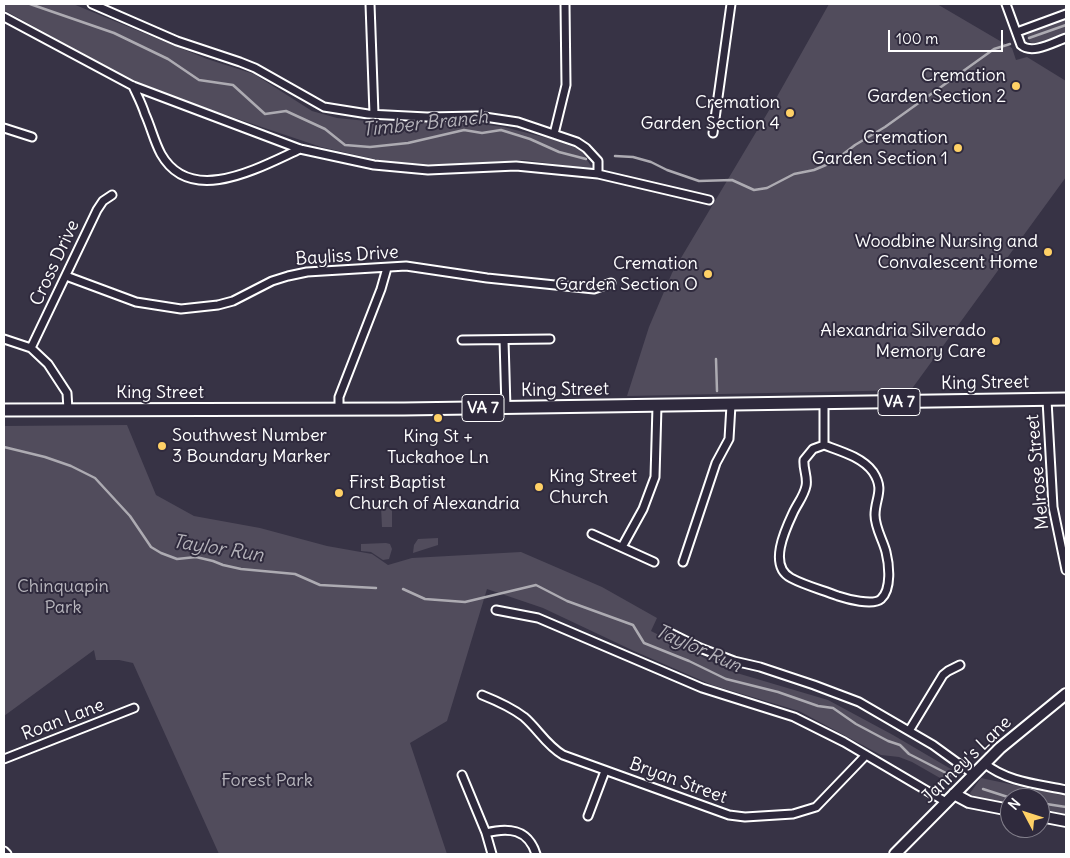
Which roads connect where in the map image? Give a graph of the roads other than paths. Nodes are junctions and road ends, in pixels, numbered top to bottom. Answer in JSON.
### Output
{"nodes":[{"id":1,"x":92,"y":4,"type":"edge"},
{"id":2,"x":370,"y":4,"type":"edge"},
{"id":3,"x":565,"y":4,"type":"edge"},
{"id":4,"x":731,"y":4,"type":"edge"},
{"id":5,"x":1006,"y":4,"type":"edge"},
{"id":6,"x":1066,"y":14,"type":"edge"},
{"id":7,"x":4,"y":17,"type":"edge"},
{"id":8,"x":1017,"y":32,"type":"junction"},
{"id":9,"x":1066,"y":38,"type":"edge"},
{"id":10,"x":133,"y":86,"type":"junction"},
{"id":11,"x":374,"y":114,"type":"junction"},
{"id":12,"x":4,"y":128,"type":"edge"},
{"id":13,"x":554,"y":134,"type":"junction"},
{"id":14,"x":714,"y":134,"type":"dead end"},
{"id":15,"x":32,"y":137,"type":"dead end"},
{"id":16,"x":300,"y":149,"type":"junction"},
{"id":17,"x":598,"y":174,"type":"junction"},
{"id":18,"x":112,"y":195,"type":"dead end"},
{"id":19,"x":709,"y":200,"type":"dead end"},
{"id":20,"x":387,"y":268,"type":"junction"},
{"id":21,"x":66,"y":276,"type":"junction"},
{"id":22,"x":611,"y":283,"type":"dead end"},
{"id":23,"x":4,"y":339,"type":"edge"},
{"id":24,"x":550,"y":339,"type":"dead end"},
{"id":25,"x":462,"y":340,"type":"dead end"},
{"id":26,"x":504,"y":340,"type":"junction"},
{"id":27,"x":31,"y":348,"type":"junction"},
{"id":28,"x":1066,"y":399,"type":"edge"},
{"id":29,"x":1047,"y":400,"type":"junction"},
{"id":30,"x":824,"y":404,"type":"junction"},
{"id":31,"x":731,"y":405,"type":"junction"},
{"id":32,"x":657,"y":406,"type":"junction"},
{"id":33,"x":506,"y":408,"type":"junction"},
{"id":34,"x":4,"y":410,"type":"edge"},
{"id":35,"x":68,"y":410,"type":"junction"},
{"id":36,"x":339,"y":410,"type":"junction"},
{"id":37,"x":824,"y":445,"type":"junction"},
{"id":38,"x":592,"y":534,"type":"dead end"},
{"id":39,"x":1063,"y":544,"type":"edge"},
{"id":40,"x":622,"y":546,"type":"junction"},
{"id":41,"x":654,"y":562,"type":"dead end"},
{"id":42,"x":683,"y":562,"type":"dead end"},
{"id":43,"x":1066,"y":570,"type":"edge"},
{"id":44,"x":496,"y":610,"type":"dead end"},
{"id":45,"x":670,"y":633,"type":"dead end"},
{"id":46,"x":960,"y":665,"type":"dead end"},
{"id":47,"x":1066,"y":694,"type":"edge"},
{"id":48,"x":482,"y":696,"type":"dead end"},
{"id":49,"x":134,"y":708,"type":"dead end"},
{"id":50,"x":909,"y":731,"type":"junction"},
{"id":51,"x":866,"y":756,"type":"junction"},
{"id":52,"x":4,"y":759,"type":"edge"},
{"id":53,"x":984,"y":763,"type":"junction"},
{"id":54,"x":605,"y":771,"type":"junction"},
{"id":55,"x":973,"y":774,"type":"junction"},
{"id":56,"x":462,"y":775,"type":"dead end"},
{"id":57,"x":1066,"y":790,"type":"edge"},
{"id":58,"x":954,"y":794,"type":"junction"},
{"id":59,"x":946,"y":802,"type":"junction"},
{"id":60,"x":1000,"y":808,"type":"edge"},
{"id":61,"x":588,"y":816,"type":"dead end"},
{"id":62,"x":1050,"y":818,"type":"edge"},
{"id":63,"x":1066,"y":821,"type":"edge"},
{"id":64,"x":486,"y":834,"type":"junction"},
{"id":65,"x":4,"y":851,"type":"edge"},
{"id":66,"x":7,"y":854,"type":"edge"},
{"id":67,"x":492,"y":854,"type":"edge"},
{"id":68,"x":536,"y":854,"type":"edge"},
{"id":69,"x":895,"y":854,"type":"edge"}],
"edges":[{"from":1,"to":11,"type":"street"},
{"from":2,"to":11,"type":"street"},
{"from":3,"to":13,"type":"street"},
{"from":4,"to":14,"type":"street"},
{"from":5,"to":8,"type":"street"},
{"from":6,"to":8,"type":"street"},
{"from":7,"to":10,"type":"street"},
{"from":8,"to":9,"type":"street"},
{"from":10,"to":16,"type":"street"},
{"from":10,"to":16,"type":"street"},
{"from":11,"to":13,"type":"street"},
{"from":12,"to":15,"type":"street"},
{"from":13,"to":17,"type":"street"},
{"from":16,"to":17,"type":"street"},
{"from":17,"to":19,"type":"street"},
{"from":18,"to":21,"type":"street","name":"Cross Drive"},
{"from":20,"to":21,"type":"street","name":"Bayliss Drive"},
{"from":20,"to":22,"type":"street","name":"Bayliss Drive"},
{"from":20,"to":36,"type":"street"},
{"from":21,"to":27,"type":"street","name":"Cross Drive"},
{"from":23,"to":27,"type":"street"},
{"from":24,"to":26,"type":"street"},
{"from":25,"to":26,"type":"street"},
{"from":26,"to":33,"type":"street"},
{"from":27,"to":35,"type":"street"},
{"from":28,"to":29,"type":"main road","name":"King Street","number":"VA 7"},
{"from":29,"to":30,"type":"main road","name":"King Street","number":"VA 7"},
{"from":29,"to":39,"type":"street","name":"Melrose Street"},
{"from":30,"to":31,"type":"main road","name":"King Street","number":"VA 7"},
{"from":30,"to":37,"type":"street"},
{"from":31,"to":32,"type":"main road","name":"King Street","number":"VA 7"},
{"from":31,"to":42,"type":"street"},
{"from":32,"to":33,"type":"main road","name":"King Street","number":"VA 7"},
{"from":32,"to":40,"type":"street"},
{"from":33,"to":36,"type":"main road","name":"King Street","number":"VA 7"},
{"from":34,"to":35,"type":"main road","name":"King Street","number":"VA 7"},
{"from":35,"to":36,"type":"main road","name":"King Street","number":"VA 7"},
{"from":37,"to":37,"type":"street"},
{"from":38,"to":40,"type":"street"},
{"from":39,"to":43,"type":"street","name":"Melrose Street"},
{"from":40,"to":41,"type":"street"},
{"from":44,"to":51,"type":"street"},
{"from":45,"to":50,"type":"street"},
{"from":46,"to":50,"type":"street"},
{"from":47,"to":53,"type":"main road","name":"Janney's Lane"},
{"from":48,"to":54,"type":"street","name":"Bryan Street"},
{"from":49,"to":52,"type":"street","name":"Roan Lane"},
{"from":50,"to":55,"type":"street"},
{"from":51,"to":54,"type":"street","name":"Bryan Street"},
{"from":51,"to":59,"type":"street"},
{"from":53,"to":55,"type":"main road","name":"Janney's Lane"},
{"from":53,"to":57,"type":"street"},
{"from":54,"to":61,"type":"street"},
{"from":55,"to":58,"type":"main road","name":"Janney's Lane"},
{"from":56,"to":64,"type":"street"},
{"from":58,"to":59,"type":"main road","name":"Janney's Lane"},
{"from":58,"to":60,"type":"main road"},
{"from":59,"to":69,"type":"main road","name":"Janney's Lane"},
{"from":62,"to":63,"type":"main road"},
{"from":64,"to":67,"type":"street"},
{"from":64,"to":68,"type":"street"},
{"from":65,"to":66,"type":"street"}]}
